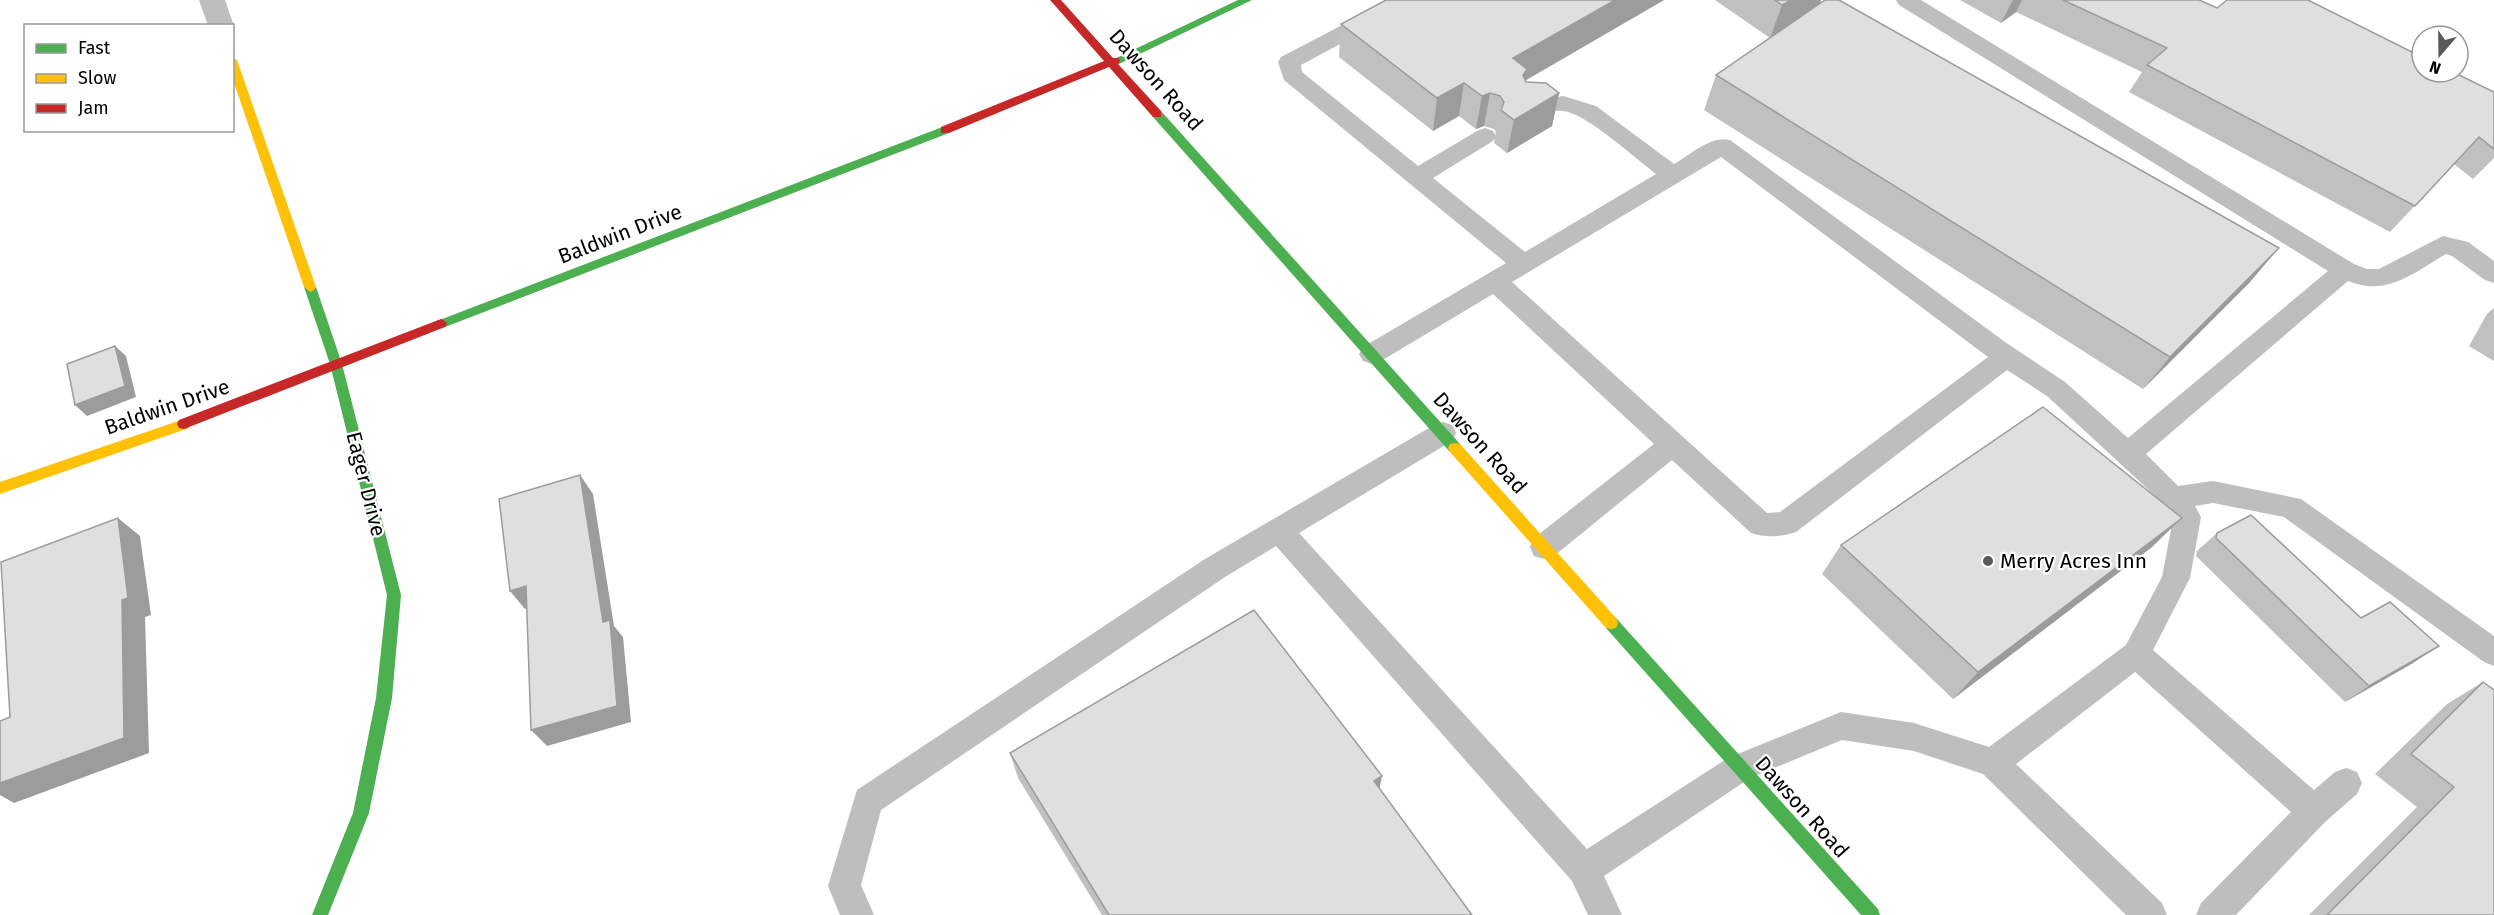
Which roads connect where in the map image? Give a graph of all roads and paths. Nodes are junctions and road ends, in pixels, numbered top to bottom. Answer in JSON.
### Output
{"nodes":[{"id":1,"x":212,"y":0,"type":"edge"},
{"id":2,"x":1055,"y":0,"type":"edge"},
{"id":3,"x":1247,"y":0,"type":"edge"},
{"id":4,"x":1406,"y":0,"type":"edge"},
{"id":5,"x":1906,"y":0,"type":"edge"},
{"id":6,"x":1370,"y":7,"type":"edge"},
{"id":7,"x":220,"y":24,"type":"edge"},
{"id":8,"x":1112,"y":62,"type":"junction"},
{"id":9,"x":234,"y":66,"type":"edge"},
{"id":10,"x":1529,"y":109,"type":"edge"},
{"id":11,"x":1485,"y":136,"type":"dead end"},
{"id":12,"x":1673,"y":175,"type":"junction"},
{"id":13,"x":1417,"y":177,"type":"junction"},
{"id":14,"x":1524,"y":264,"type":"junction"},
{"id":15,"x":2345,"y":270,"type":"junction"},
{"id":16,"x":2494,"y":274,"type":"edge"},
{"id":17,"x":1495,"y":281,"type":"junction"},
{"id":18,"x":1372,"y":354,"type":"junction"},
{"id":19,"x":2007,"y":356,"type":"junction"},
{"id":20,"x":336,"y":364,"type":"junction"},
{"id":21,"x":1443,"y":433,"type":"junction"},
{"id":22,"x":1672,"y":444,"type":"junction"},
{"id":23,"x":2128,"y":454,"type":"junction"},
{"id":24,"x":0,"y":488,"type":"edge"},
{"id":25,"x":2172,"y":498,"type":"junction"},
{"id":26,"x":1280,"y":531,"type":"junction"},
{"id":27,"x":1544,"y":547,"type":"junction"},
{"id":28,"x":2494,"y":653,"type":"edge"},
{"id":29,"x":2136,"y":654,"type":"junction"},
{"id":30,"x":1993,"y":763,"type":"junction"},
{"id":31,"x":1739,"y":768,"type":"junction"},
{"id":32,"x":2346,"y":783,"type":"dead end"},
{"id":33,"x":2314,"y":811,"type":"junction"},
{"id":34,"x":1584,"y":870,"type":"junction"},
{"id":35,"x":320,"y":915,"type":"edge"},
{"id":36,"x":857,"y":915,"type":"edge"},
{"id":37,"x":1605,"y":915,"type":"edge"},
{"id":38,"x":1872,"y":915,"type":"edge"},
{"id":39,"x":2150,"y":915,"type":"edge"},
{"id":40,"x":2213,"y":915,"type":"edge"}],
"edges":[{"from":1,"to":7,"type":"street"},
{"from":2,"to":8,"type":"street","name":"Dawson Road"},
{"from":3,"to":8,"type":"street","name":"Baldwin Drive"},
{"from":4,"to":6,"type":"lane"},
{"from":5,"to":15,"type":"lane"},
{"from":6,"to":13,"type":"lane"},
{"from":8,"to":18,"type":"street","name":"Dawson Road"},
{"from":8,"to":20,"type":"street","name":"Baldwin Drive"},
{"from":9,"to":20,"type":"street","name":"Eager Drive"},
{"from":10,"to":12,"type":"lane"},
{"from":11,"to":13,"type":"lane"},
{"from":12,"to":14,"type":"lane"},
{"from":12,"to":19,"type":"lane"},
{"from":13,"to":14,"type":"lane"},
{"from":14,"to":17,"type":"lane"},
{"from":15,"to":16,"type":"lane"},
{"from":15,"to":23,"type":"lane"},
{"from":17,"to":18,"type":"lane"},
{"from":17,"to":22,"type":"lane"},
{"from":18,"to":21,"type":"street","name":"Dawson Road"},
{"from":19,"to":22,"type":"lane"},
{"from":19,"to":23,"type":"lane"},
{"from":20,"to":24,"type":"street","name":"Baldwin Drive"},
{"from":20,"to":35,"type":"street","name":"Eager Drive"},
{"from":21,"to":26,"type":"lane"},
{"from":21,"to":27,"type":"street","name":"Dawson Road"},
{"from":22,"to":27,"type":"lane"},
{"from":23,"to":25,"type":"lane"},
{"from":25,"to":28,"type":"lane"},
{"from":25,"to":29,"type":"lane"},
{"from":26,"to":34,"type":"lane"},
{"from":26,"to":36,"type":"lane"},
{"from":27,"to":31,"type":"street","name":"Dawson Road"},
{"from":29,"to":30,"type":"lane"},
{"from":29,"to":33,"type":"lane"},
{"from":30,"to":31,"type":"lane"},
{"from":30,"to":39,"type":"lane"},
{"from":31,"to":34,"type":"lane"},
{"from":31,"to":38,"type":"street","name":"Dawson Road"},
{"from":32,"to":33,"type":"lane"},
{"from":33,"to":40,"type":"lane"},
{"from":34,"to":37,"type":"lane"}]}
